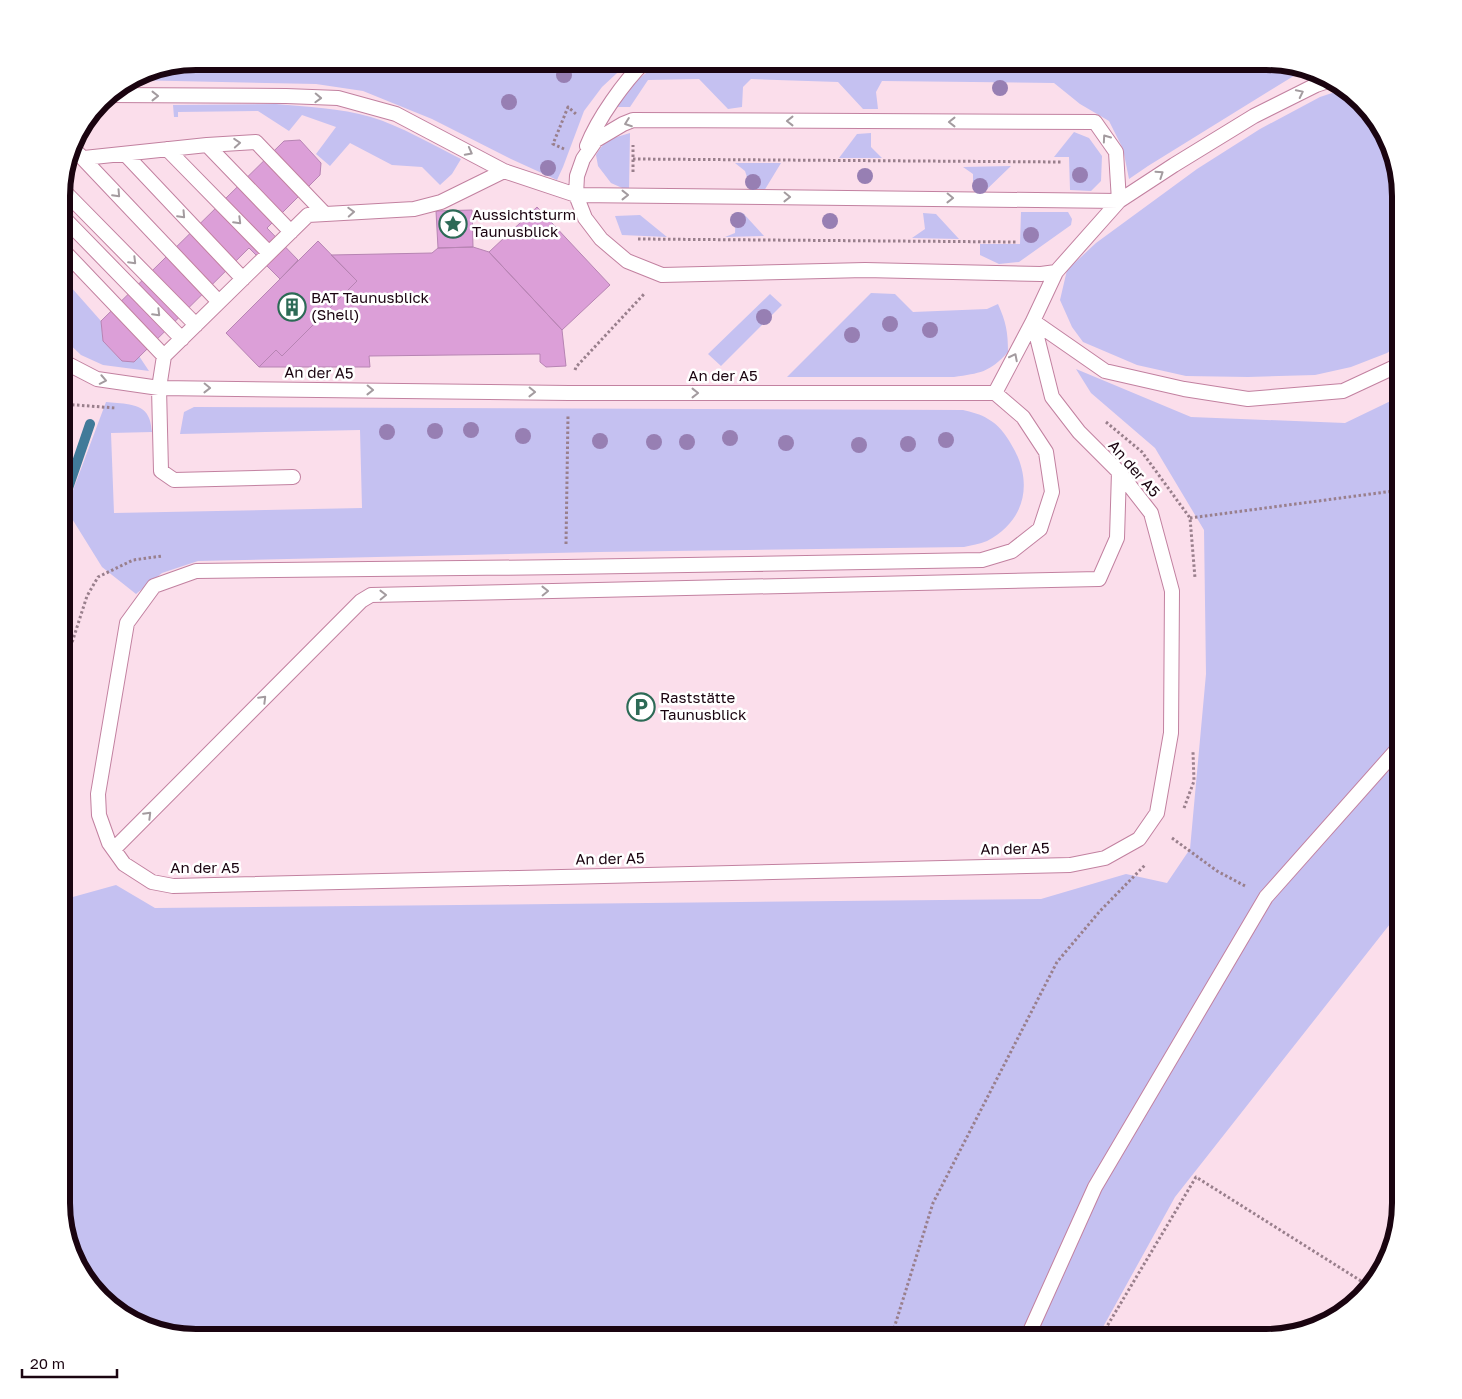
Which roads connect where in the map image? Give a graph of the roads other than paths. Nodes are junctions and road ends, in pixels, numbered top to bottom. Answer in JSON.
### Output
{"nodes":[{"id":1,"x":638,"y":70,"type":"edge"},
{"id":2,"x":1321,"y":83,"type":"edge"},
{"id":3,"x":121,"y":95,"type":"edge"},
{"id":4,"x":207,"y":145,"type":"junction"},
{"id":5,"x":167,"y":149,"type":"junction"},
{"id":6,"x":78,"y":153,"type":"edge"},
{"id":7,"x":125,"y":154,"type":"junction"},
{"id":8,"x":84,"y":158,"type":"junction"},
{"id":9,"x":582,"y":159,"type":"junction"},
{"id":10,"x":504,"y":171,"type":"junction"},
{"id":11,"x":576,"y":195,"type":"junction"},
{"id":12,"x":70,"y":197,"type":"edge"},
{"id":13,"x":1119,"y":201,"type":"junction"},
{"id":14,"x":325,"y":214,"type":"junction"},
{"id":15,"x":70,"y":224,"type":"edge"},
{"id":16,"x":291,"y":232,"type":"junction"},
{"id":17,"x":269,"y":253,"type":"junction"},
{"id":18,"x":70,"y":257,"type":"edge"},
{"id":19,"x":1056,"y":272,"type":"junction"},
{"id":20,"x":243,"y":279,"type":"junction"},
{"id":21,"x":219,"y":302,"type":"junction"},
{"id":22,"x":1033,"y":321,"type":"junction"},
{"id":23,"x":196,"y":325,"type":"junction"},
{"id":24,"x":182,"y":338,"type":"junction"},
{"id":25,"x":164,"y":356,"type":"junction"},
{"id":26,"x":70,"y":365,"type":"edge"},
{"id":27,"x":1392,"y":368,"type":"edge"},
{"id":28,"x":159,"y":388,"type":"junction"},
{"id":29,"x":996,"y":393,"type":"junction"},
{"id":30,"x":1120,"y":472,"type":"junction"},
{"id":31,"x":294,"y":477,"type":"dead end"},
{"id":32,"x":1392,"y":756,"type":"edge"},
{"id":33,"x":114,"y":849,"type":"junction"},
{"id":34,"x":1031,"y":1329,"type":"edge"}],
"edges":[{"from":1,"to":9,"type":"lane"},
{"from":13,"to":2,"type":"lane","one_way":true},
{"from":3,"to":10,"type":"lane","one_way":true},
{"from":4,"to":5,"type":"lane"},
{"from":4,"to":14,"type":"lane","one_way":true},
{"from":4,"to":16,"type":"lane"},
{"from":5,"to":7,"type":"lane"},
{"from":5,"to":17,"type":"lane","one_way":true},
{"from":6,"to":8,"type":"lane"},
{"from":7,"to":8,"type":"lane"},
{"from":7,"to":20,"type":"lane","one_way":true},
{"from":8,"to":21,"type":"lane","one_way":true},
{"from":9,"to":11,"type":"lane"},
{"from":13,"to":9,"type":"lane","one_way":true},
{"from":10,"to":11,"type":"lane"},
{"from":14,"to":10,"type":"lane","one_way":true},
{"from":11,"to":13,"type":"lane","one_way":true},
{"from":11,"to":19,"type":"lane"},
{"from":12,"to":23,"type":"lane","one_way":true},
{"from":13,"to":19,"type":"lane"},
{"from":14,"to":16,"type":"lane"},
{"from":15,"to":24,"type":"lane","one_way":true},
{"from":16,"to":17,"type":"lane"},
{"from":17,"to":20,"type":"lane"},
{"from":18,"to":25,"type":"lane"},
{"from":19,"to":22,"type":"lane"},
{"from":20,"to":21,"type":"lane"},
{"from":21,"to":23,"type":"lane"},
{"from":22,"to":27,"type":"lane"},
{"from":29,"to":22,"type":"lane","one_way":true},
{"from":22,"to":30,"type":"lane","name":"An der A5"},
{"from":23,"to":24,"type":"lane"},
{"from":24,"to":25,"type":"lane"},
{"from":25,"to":28,"type":"lane"},
{"from":26,"to":28,"type":"lane","name":"An der A5","one_way":true},
{"from":28,"to":29,"type":"lane","name":"An der A5","one_way":true},
{"from":28,"to":31,"type":"lane"},
{"from":29,"to":33,"type":"lane","name":"An der A5"},
{"from":33,"to":30,"type":"lane","one_way":true},
{"from":30,"to":33,"type":"lane","name":"An der A5"},
{"from":32,"to":34,"type":"lane"}]}
